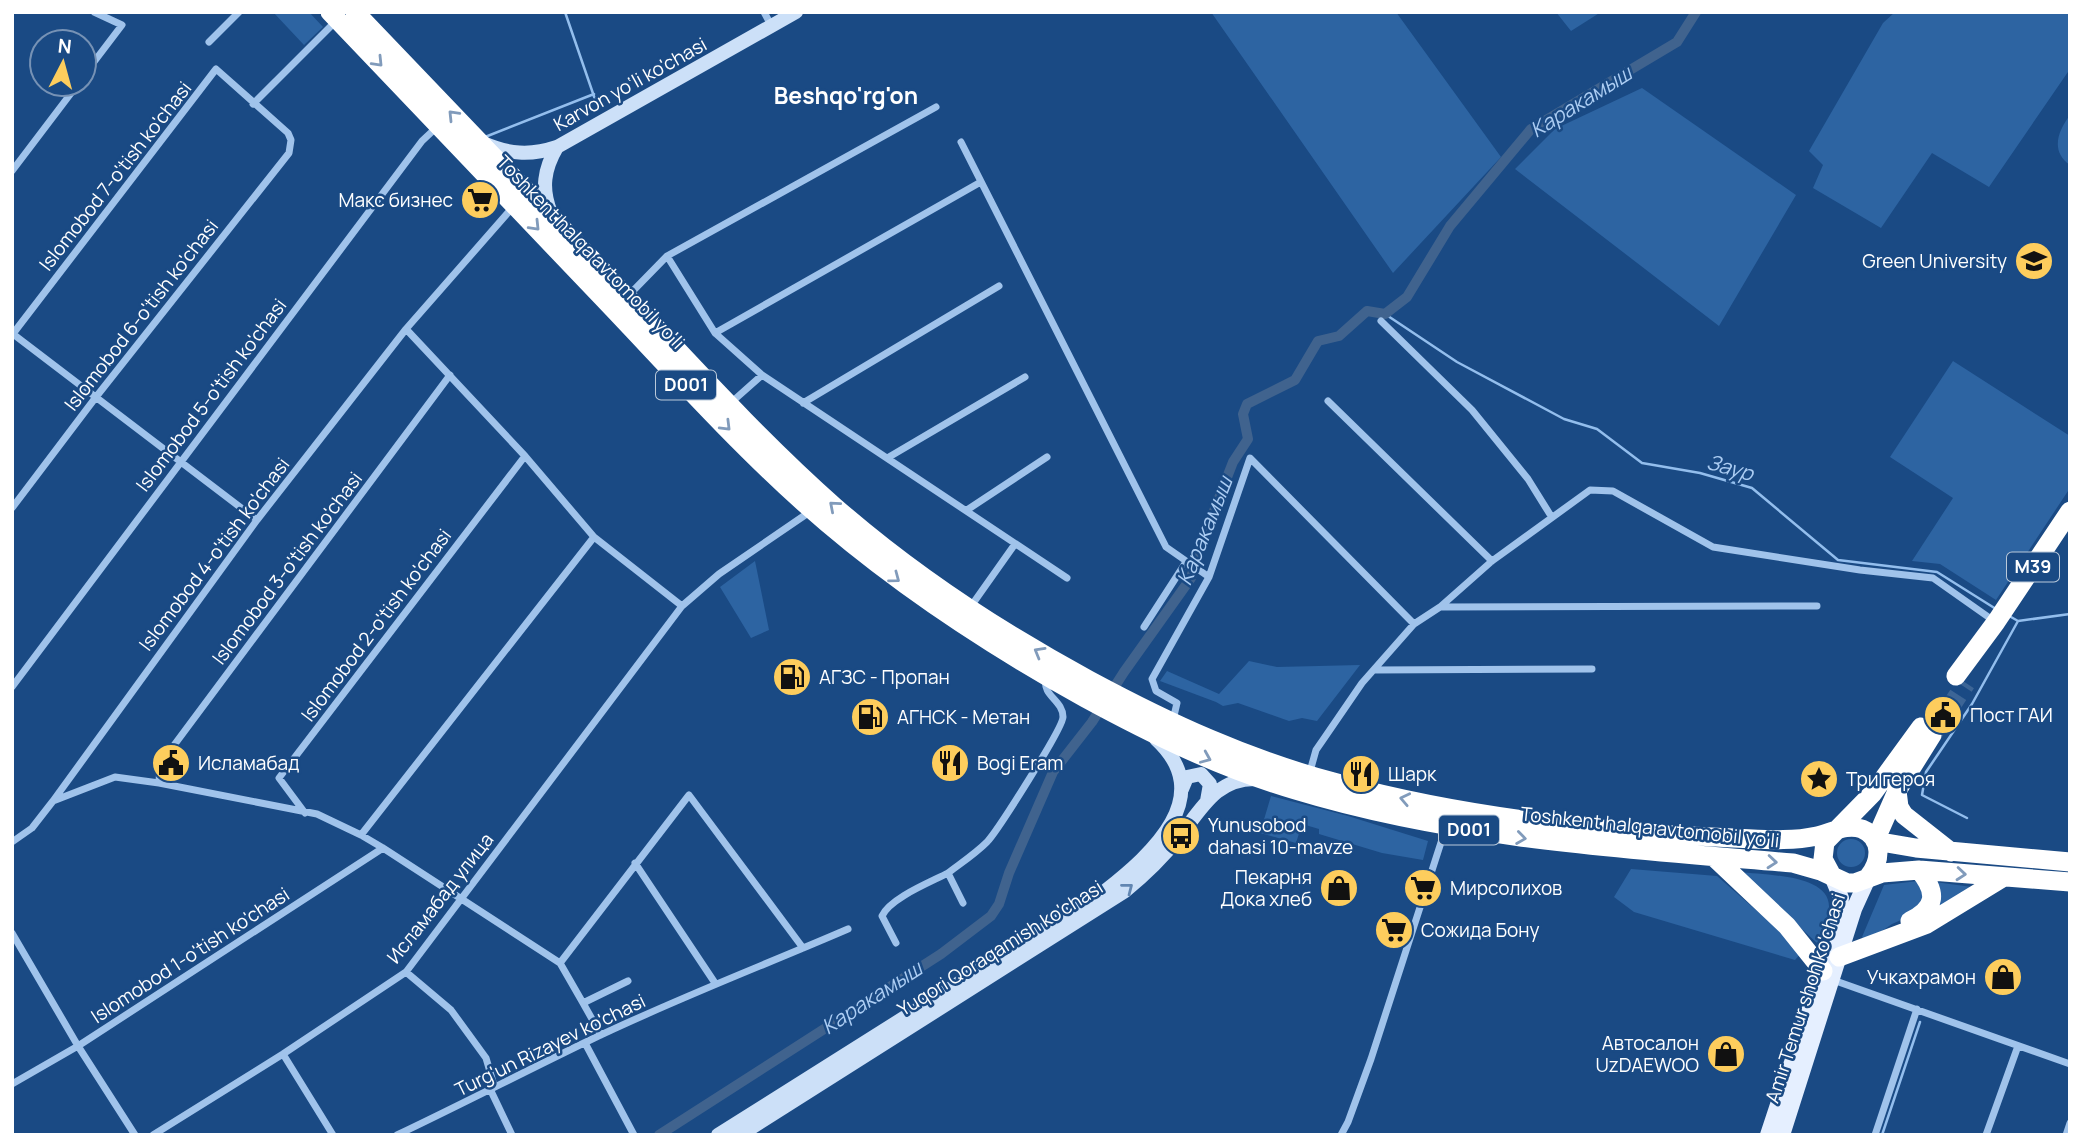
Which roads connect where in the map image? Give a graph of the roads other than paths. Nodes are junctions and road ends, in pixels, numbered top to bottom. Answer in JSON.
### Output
{"nodes":[{"id":1,"x":94,"y":12,"type":"edge"},
{"id":2,"x":239,"y":12,"type":"edge"},
{"id":3,"x":764,"y":12,"type":"edge"},
{"id":4,"x":796,"y":12,"type":"edge"},
{"id":5,"x":341,"y":15,"type":"edge"},
{"id":6,"x":772,"y":26,"type":"junction"},
{"id":7,"x":209,"y":43,"type":"dead end"},
{"id":8,"x":98,"y":57,"type":"edge"},
{"id":9,"x":67,"y":98,"type":"edge"},
{"id":10,"x":253,"y":104,"type":"junction"},
{"id":11,"x":936,"y":107,"type":"dead end"},
{"id":12,"x":439,"y":126,"type":"junction"},
{"id":13,"x":477,"y":140,"type":"junction"},
{"id":14,"x":961,"y":142,"type":"dead end"},
{"id":15,"x":556,"y":147,"type":"junction"},
{"id":16,"x":12,"y":171,"type":"edge"},
{"id":17,"x":979,"y":183,"type":"junction"},
{"id":18,"x":514,"y":205,"type":"junction"},
{"id":19,"x":554,"y":221,"type":"junction"},
{"id":20,"x":574,"y":254,"type":"junction"},
{"id":21,"x":667,"y":256,"type":"junction"},
{"id":22,"x":999,"y":286,"type":"dead end"},
{"id":23,"x":627,"y":297,"type":"junction"},
{"id":24,"x":1381,"y":321,"type":"dead end"},
{"id":25,"x":406,"y":329,"type":"junction"},
{"id":26,"x":715,"y":332,"type":"junction"},
{"id":27,"x":13,"y":334,"type":"edge"},
{"id":28,"x":762,"y":374,"type":"junction"},
{"id":29,"x":450,"y":375,"type":"junction"},
{"id":30,"x":1025,"y":377,"type":"dead end"},
{"id":31,"x":702,"y":389,"type":"junction"},
{"id":32,"x":96,"y":397,"type":"junction"},
{"id":33,"x":734,"y":400,"type":"dead end"},
{"id":34,"x":1328,"y":401,"type":"dead end"},
{"id":35,"x":803,"y":403,"type":"junction"},
{"id":36,"x":525,"y":456,"type":"junction"},
{"id":37,"x":890,"y":457,"type":"junction"},
{"id":38,"x":1047,"y":457,"type":"dead end"},
{"id":39,"x":180,"y":461,"type":"junction"},
{"id":40,"x":12,"y":508,"type":"edge"},
{"id":41,"x":813,"y":510,"type":"junction"},
{"id":42,"x":967,"y":510,"type":"junction"},
{"id":43,"x":2070,"y":511,"type":"edge"},
{"id":44,"x":1551,"y":516,"type":"junction"},
{"id":45,"x":257,"y":520,"type":"junction"},
{"id":46,"x":594,"y":537,"type":"junction"},
{"id":47,"x":1015,"y":544,"type":"junction"},
{"id":48,"x":1492,"y":561,"type":"junction"},
{"id":49,"x":1185,"y":562,"type":"junction"},
{"id":50,"x":1209,"y":577,"type":"junction"},
{"id":51,"x":1067,"y":578,"type":"dead end"},
{"id":52,"x":682,"y":606,"type":"junction"},
{"id":53,"x":1817,"y":606,"type":"dead end"},
{"id":54,"x":1440,"y":607,"type":"junction"},
{"id":55,"x":969,"y":609,"type":"junction"},
{"id":56,"x":1996,"y":622,"type":"junction"},
{"id":57,"x":1414,"y":624,"type":"junction"},
{"id":58,"x":1144,"y":627,"type":"dead end"},
{"id":59,"x":1591,"y":669,"type":"dead end"},
{"id":60,"x":1374,"y":670,"type":"junction"},
{"id":61,"x":1047,"y":677,"type":"junction"},
{"id":62,"x":1961,"y":680,"type":"tunnel mouth"},
{"id":63,"x":12,"y":687,"type":"edge"},
{"id":64,"x":1094,"y":693,"type":"junction"},
{"id":65,"x":1127,"y":710,"type":"junction"},
{"id":66,"x":1172,"y":723,"type":"junction"},
{"id":67,"x":1140,"y":728,"type":"junction"},
{"id":68,"x":1309,"y":776,"type":"junction"},
{"id":69,"x":1261,"y":779,"type":"junction"},
{"id":70,"x":159,"y":783,"type":"junction"},
{"id":71,"x":1182,"y":789,"type":"junction"},
{"id":72,"x":1897,"y":790,"type":"junction"},
{"id":73,"x":53,"y":801,"type":"junction"},
{"id":74,"x":1207,"y":801,"type":"junction"},
{"id":75,"x":1369,"y":801,"type":"junction"},
{"id":76,"x":1863,"y":803,"type":"junction"},
{"id":77,"x":1886,"y":811,"type":"junction"},
{"id":78,"x":305,"y":814,"type":"junction"},
{"id":79,"x":1446,"y":826,"type":"junction"},
{"id":80,"x":1837,"y":830,"type":"junction"},
{"id":81,"x":361,"y":835,"type":"junction"},
{"id":82,"x":1766,"y":840,"type":"junction"},
{"id":83,"x":1875,"y":841,"type":"junction"},
{"id":84,"x":12,"y":842,"type":"edge"},
{"id":85,"x":383,"y":848,"type":"junction"},
{"id":86,"x":1916,"y":848,"type":"junction"},
{"id":87,"x":1951,"y":852,"type":"junction"},
{"id":88,"x":1714,"y":857,"type":"junction"},
{"id":89,"x":2070,"y":862,"type":"edge"},
{"id":90,"x":635,"y":863,"type":"junction"},
{"id":91,"x":1919,"y":870,"type":"junction"},
{"id":92,"x":948,"y":873,"type":"junction"},
{"id":93,"x":1831,"y":874,"type":"junction"},
{"id":94,"x":1869,"y":876,"type":"junction"},
{"id":95,"x":2004,"y":877,"type":"junction"},
{"id":96,"x":2070,"y":882,"type":"edge"},
{"id":97,"x":461,"y":900,"type":"junction"},
{"id":98,"x":963,"y":903,"type":"dead end"},
{"id":99,"x":848,"y":929,"type":"dead end"},
{"id":100,"x":12,"y":933,"type":"edge"},
{"id":101,"x":1887,"y":940,"type":"junction"},
{"id":102,"x":896,"y":943,"type":"dead end"},
{"id":103,"x":803,"y":948,"type":"junction"},
{"id":104,"x":1839,"y":957,"type":"junction"},
{"id":105,"x":560,"y":963,"type":"junction"},
{"id":106,"x":406,"y":972,"type":"junction"},
{"id":107,"x":1828,"y":975,"type":"junction"},
{"id":108,"x":628,"y":981,"type":"dead end"},
{"id":109,"x":715,"y":983,"type":"junction"},
{"id":110,"x":583,"y":1003,"type":"junction"},
{"id":111,"x":1917,"y":1009,"type":"junction"},
{"id":112,"x":601,"y":1035,"type":"junction"},
{"id":113,"x":584,"y":1043,"type":"junction"},
{"id":114,"x":78,"y":1046,"type":"junction"},
{"id":115,"x":2018,"y":1046,"type":"junction"},
{"id":116,"x":283,"y":1054,"type":"junction"},
{"id":117,"x":2070,"y":1065,"type":"edge"},
{"id":118,"x":12,"y":1084,"type":"edge"},
{"id":119,"x":491,"y":1091,"type":"junction"},
{"id":120,"x":2070,"y":1124,"type":"edge"},
{"id":121,"x":135,"y":1135,"type":"edge"},
{"id":122,"x":153,"y":1135,"type":"edge"},
{"id":123,"x":333,"y":1135,"type":"edge"},
{"id":124,"x":397,"y":1135,"type":"edge"},
{"id":125,"x":512,"y":1135,"type":"edge"},
{"id":126,"x":634,"y":1135,"type":"edge"},
{"id":127,"x":718,"y":1135,"type":"edge"},
{"id":128,"x":740,"y":1135,"type":"edge"},
{"id":129,"x":1341,"y":1135,"type":"edge"},
{"id":130,"x":1768,"y":1135,"type":"edge"},
{"id":131,"x":1782,"y":1135,"type":"edge"},
{"id":132,"x":1875,"y":1135,"type":"edge"},
{"id":133,"x":1986,"y":1135,"type":"edge"},
{"id":134,"x":2066,"y":1135,"type":"edge"}],
"edges":[{"from":1,"to":8,"type":"street"},
{"from":2,"to":7,"type":"street"},
{"from":3,"to":6,"type":"street"},
{"from":4,"to":6,"type":"main road","name":"Karvon yo‘li ko'chasi"},
{"from":5,"to":10,"type":"street"},
{"from":5,"to":12,"type":"highway","name":"Toshkent halqa avtomobil yo'li","number":"D001","one_way":true},
{"from":13,"to":5,"type":"highway","name":"Toshkent halqa avtomobil yo'li","number":"D001","one_way":true},
{"from":6,"to":15,"type":"main road","name":"Karvon yo‘li ko'chasi"},
{"from":9,"to":16,"type":"street"},
{"from":10,"to":27,"type":"street","name":"Islomobod 7-o'tish ko'chasi"},
{"from":10,"to":32,"type":"street","name":"Islomobod 6-o'tish ko'chasi"},
{"from":11,"to":21,"type":"street"},
{"from":12,"to":18,"type":"highway","name":"Toshkent halqa avtomobil yo'li","number":"D001"},
{"from":12,"to":39,"type":"street","name":"Islomobod 5-o'tish ko'chasi"},
{"from":13,"to":15,"type":"main road","name":"Karvon yo‘li ko'chasi"},
{"from":13,"to":19,"type":"highway","name":"Toshkent halqa avtomobil yo'li","number":"D001"},
{"from":14,"to":17,"type":"street"},
{"from":15,"to":19,"type":"main road"},
{"from":17,"to":26,"type":"street"},
{"from":17,"to":49,"type":"street"},
{"from":18,"to":20,"type":"highway","name":"Toshkent halqa avtomobil yo'li","number":"D001","one_way":true},
{"from":18,"to":25,"type":"street","name":"Islomobod 4-o'tish ko'chasi"},
{"from":19,"to":20,"type":"highway","name":"Toshkent halqa avtomobil yo'li","number":"D001"},
{"from":20,"to":23,"type":"highway","name":"Toshkent halqa avtomobil yo'li","number":"D001"},
{"from":20,"to":31,"type":"highway","name":"Toshkent halqa avtomobil yo'li","number":"D001"},
{"from":21,"to":23,"type":"street"},
{"from":21,"to":26,"type":"street"},
{"from":22,"to":35,"type":"street"},
{"from":23,"to":31,"type":"highway","name":"Toshkent halqa avtomobil yo'li","number":"D001"},
{"from":24,"to":44,"type":"street"},
{"from":25,"to":29,"type":"street"},
{"from":25,"to":45,"type":"street","name":"Islomobod 4-o'tish ko'chasi"},
{"from":26,"to":28,"type":"street"},
{"from":27,"to":32,"type":"street"},
{"from":28,"to":33,"type":"street"},
{"from":28,"to":35,"type":"street"},
{"from":29,"to":36,"type":"street"},
{"from":29,"to":70,"type":"street","name":"Islomobod 3-o'tish ko'chasi"},
{"from":30,"to":37,"type":"street"},
{"from":31,"to":41,"type":"highway","name":"Toshkent halqa avtomobil yo'li","number":"D001","one_way":true},
{"from":55,"to":31,"type":"highway","name":"Toshkent halqa avtomobil yo'li","number":"D001","one_way":true},
{"from":32,"to":39,"type":"street"},
{"from":32,"to":40,"type":"street","name":"Islomobod 6-o'tish ko'chasi"},
{"from":34,"to":48,"type":"street"},
{"from":35,"to":37,"type":"street"},
{"from":36,"to":46,"type":"street"},
{"from":36,"to":78,"type":"street","name":"Islomobod 2-o'tish ko'chasi"},
{"from":37,"to":42,"type":"street"},
{"from":38,"to":42,"type":"street"},
{"from":39,"to":45,"type":"street"},
{"from":39,"to":63,"type":"street","name":"Islomobod 5-o'tish ko'chasi"},
{"from":41,"to":52,"type":"street","name":"Исламабад улица"},
{"from":41,"to":61,"type":"highway","name":"Toshkent halqa avtomobil yo'li","number":"D001","one_way":true},
{"from":42,"to":47,"type":"street"},
{"from":43,"to":56,"type":"highway","number":"M39"},
{"from":44,"to":48,"type":"street"},
{"from":44,"to":56,"type":"street"},
{"from":45,"to":73,"type":"street","name":"Islomobod 4-o'tish ko'chasi"},
{"from":46,"to":52,"type":"street"},
{"from":46,"to":81,"type":"street"},
{"from":47,"to":51,"type":"street"},
{"from":47,"to":55,"type":"street"},
{"from":48,"to":54,"type":"street"},
{"from":49,"to":50,"type":"street"},
{"from":49,"to":58,"type":"street"},
{"from":50,"to":57,"type":"street"},
{"from":50,"to":66,"type":"street"},
{"from":52,"to":97,"type":"street","name":"Исламабад улица"},
{"from":53,"to":54,"type":"street"},
{"from":54,"to":57,"type":"street"},
{"from":64,"to":55,"type":"highway","name":"Toshkent halqa avtomobil yo'li","number":"D001","one_way":true},
{"from":56,"to":62,"type":"highway","number":"M39"},
{"from":57,"to":60,"type":"street"},
{"from":59,"to":60,"type":"street"},
{"from":60,"to":68,"type":"street"},
{"from":61,"to":64,"type":"highway","name":"Toshkent halqa avtomobil yo'li","number":"D001"},
{"from":61,"to":92,"type":"street"},
{"from":64,"to":65,"type":"highway","name":"Toshkent halqa avtomobil yo'li","number":"D001"},
{"from":65,"to":66,"type":"highway","name":"Toshkent halqa avtomobil yo'li","number":"D001"},
{"from":65,"to":67,"type":"highway","name":"Toshkent halqa avtomobil yo'li","number":"D001"},
{"from":66,"to":68,"type":"highway","name":"Toshkent halqa avtomobil yo'li","number":"D001"},
{"from":67,"to":69,"type":"highway","name":"Toshkent halqa avtomobil yo'li","number":"D001","one_way":true},
{"from":67,"to":71,"type":"main road"},
{"from":68,"to":75,"type":"highway","name":"Toshkent halqa avtomobil yo'li","number":"D001"},
{"from":69,"to":74,"type":"main road","name":"Yuqori Qoraqamish ko'chasi"},
{"from":69,"to":75,"type":"highway","name":"Toshkent halqa avtomobil yo'li","number":"D001"},
{"from":70,"to":73,"type":"street"},
{"from":70,"to":78,"type":"street"},
{"from":71,"to":74,"type":"main road"},
{"from":71,"to":127,"type":"main road","name":"Yuqori Qoraqamish ko'chasi"},
{"from":72,"to":76,"type":"highway"},
{"from":72,"to":77,"type":"highway"},
{"from":72,"to":87,"type":"highway"},
{"from":73,"to":84,"type":"street","name":"Islomobod 4-o'tish ko'chasi"},
{"from":128,"to":74,"type":"main road","name":"Yuqori Qoraqamish ko'chasi","one_way":true},
{"from":75,"to":79,"type":"highway","name":"Toshkent halqa avtomobil yo'li","number":"D001"},
{"from":82,"to":75,"type":"highway","name":"Toshkent halqa avtomobil yo'li","number":"D001","one_way":true},
{"from":76,"to":80,"type":"highway"},
{"from":76,"to":82,"type":"highway"},
{"from":77,"to":83,"type":"highway"},
{"from":77,"to":86,"type":"highway"},
{"from":78,"to":81,"type":"street"},
{"from":79,"to":88,"type":"highway","name":"Toshkent halqa avtomobil yo'li","number":"D001","one_way":true},
{"from":79,"to":129,"type":"street"},
{"from":80,"to":82,"type":"highway","name":"Toshkent halqa avtomobil yo'li","number":"D001"},
{"from":80,"to":83,"type":"highway","name":"Toshkent halqa avtomobil yo'li"},
{"from":80,"to":93,"type":"highway"},
{"from":81,"to":85,"type":"street"},
{"from":83,"to":86,"type":"highway","name":"Toshkent halqa avtomobil yo'li"},
{"from":83,"to":94,"type":"highway"},
{"from":85,"to":97,"type":"street"},
{"from":85,"to":114,"type":"street","name":"Islomobod 1-o'tish ko'chasi"},
{"from":86,"to":87,"type":"highway","name":"Toshkent halqa avtomobil yo'li"},
{"from":87,"to":89,"type":"highway","name":"Toshkent halqa avtomobil yo'li"},
{"from":88,"to":93,"type":"highway","name":"Toshkent halqa avtomobil yo'li","number":"D001","one_way":true},
{"from":88,"to":107,"type":"highway"},
{"from":90,"to":103,"type":"street"},
{"from":90,"to":105,"type":"street"},
{"from":90,"to":109,"type":"street"},
{"from":91,"to":94,"type":"highway","name":"Toshkent halqa avtomobil yo'li"},
{"from":91,"to":95,"type":"highway","name":"Toshkent halqa avtomobil yo'li","one_way":true},
{"from":91,"to":101,"type":"highway"},
{"from":92,"to":98,"type":"street"},
{"from":92,"to":102,"type":"street"},
{"from":93,"to":94,"type":"highway","name":"Toshkent halqa avtomobil yo'li"},
{"from":93,"to":107,"type":"main road","name":"Amir Temur shoh ko'chasi"},
{"from":94,"to":104,"type":"main road","name":"Amir Temur shoh ko'chasi"},
{"from":95,"to":96,"type":"highway","name":"Toshkent halqa avtomobil yo'li"},
{"from":95,"to":101,"type":"highway"},
{"from":97,"to":105,"type":"street"},
{"from":97,"to":106,"type":"street","name":"Исламабад улица"},
{"from":99,"to":103,"type":"street","name":"Turg'un Rizayev ko'chasi"},
{"from":100,"to":114,"type":"street"},
{"from":101,"to":104,"type":"highway"},
{"from":103,"to":109,"type":"street","name":"Turg'un Rizayev ko'chasi"},
{"from":104,"to":107,"type":"main road","name":"Amir Temur shoh ko'chasi"},
{"from":105,"to":110,"type":"street"},
{"from":106,"to":116,"type":"street","name":"Исламабад улица"},
{"from":106,"to":119,"type":"street"},
{"from":107,"to":111,"type":"street"},
{"from":107,"to":130,"type":"main road","name":"Amir Temur shoh ko'chasi"},
{"from":107,"to":131,"type":"main road","name":"Amir Temur shoh ko'chasi"},
{"from":108,"to":110,"type":"street"},
{"from":109,"to":112,"type":"street","name":"Turg'un Rizayev ko'chasi"},
{"from":110,"to":112,"type":"street"},
{"from":111,"to":115,"type":"street"},
{"from":111,"to":132,"type":"street"},
{"from":112,"to":113,"type":"street","name":"Turg'un Rizayev ko'chasi"},
{"from":113,"to":119,"type":"street","name":"Turg'un Rizayev ko'chasi"},
{"from":113,"to":126,"type":"street"},
{"from":114,"to":118,"type":"street","name":"Islomobod 1-o'tish ko'chasi"},
{"from":114,"to":121,"type":"street"},
{"from":115,"to":117,"type":"street"},
{"from":115,"to":133,"type":"street"},
{"from":116,"to":122,"type":"street","name":"Исламабад улица"},
{"from":116,"to":123,"type":"street"},
{"from":119,"to":124,"type":"street","name":"Turg'un Rizayev ko'chasi"},
{"from":119,"to":125,"type":"street"},
{"from":120,"to":134,"type":"street"}]}
